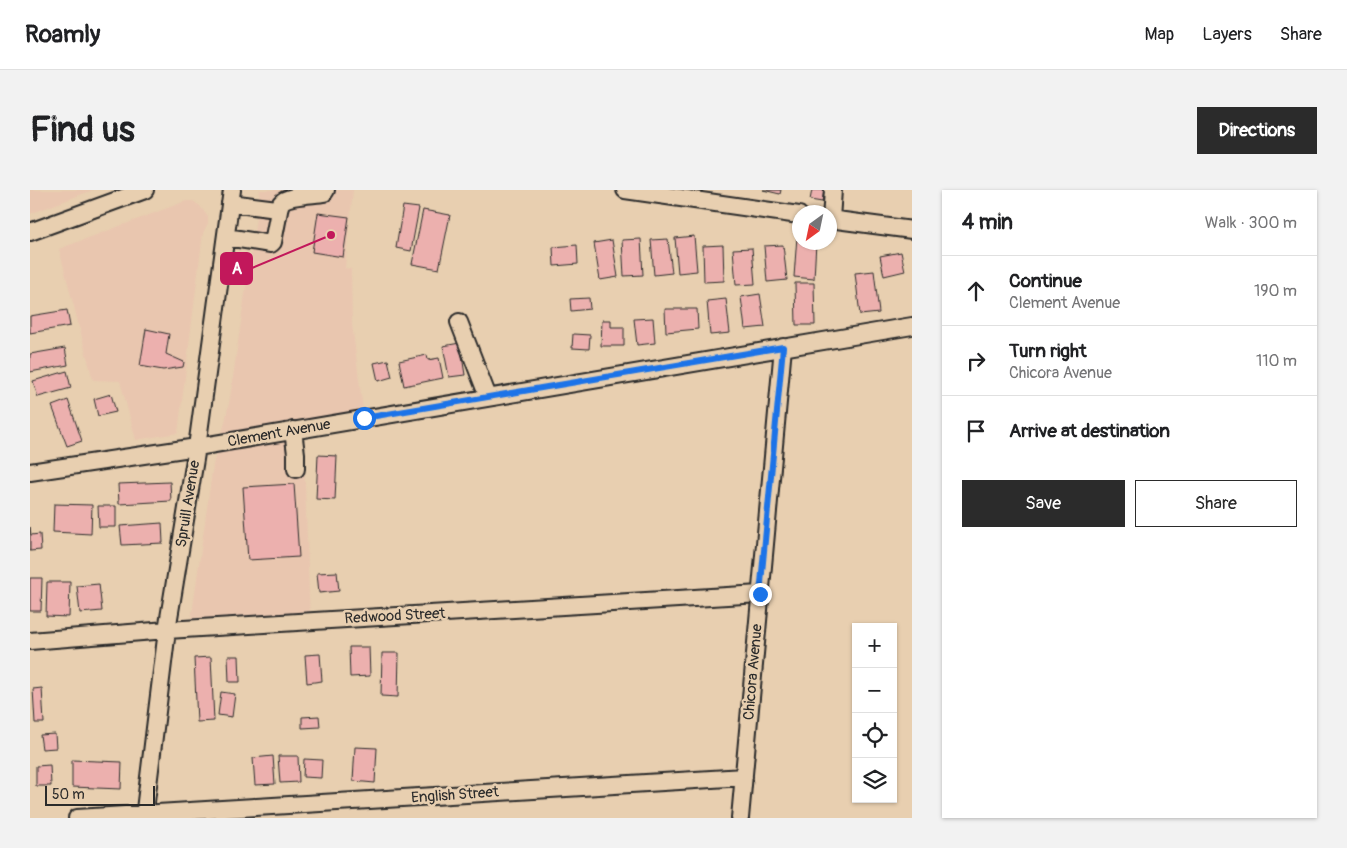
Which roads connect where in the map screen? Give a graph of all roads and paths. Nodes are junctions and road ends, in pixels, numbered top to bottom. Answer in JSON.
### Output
{"nodes":[{"id":1,"x":145,"y":190,"type":"edge"},
{"id":2,"x":326,"y":190,"type":"edge"},
{"id":3,"x":625,"y":190,"type":"edge"},
{"id":4,"x":833,"y":190,"type":"edge"},
{"id":5,"x":231,"y":196,"type":"edge"},
{"id":6,"x":831,"y":205,"type":"edge"},
{"id":7,"x":278,"y":211,"type":"junction"},
{"id":8,"x":792,"y":214,"type":"edge"},
{"id":9,"x":837,"y":220,"type":"edge"},
{"id":10,"x":912,"y":230,"type":"edge"},
{"id":11,"x":30,"y":232,"type":"edge"},
{"id":12,"x":226,"y":237,"type":"junction"},
{"id":13,"x":459,"y":322,"type":"dead end"},
{"id":14,"x":912,"y":326,"type":"edge"},
{"id":15,"x":783,"y":347,"type":"junction"},
{"id":16,"x":488,"y":397,"type":"junction"},
{"id":17,"x":293,"y":430,"type":"junction"},
{"id":18,"x":197,"y":447,"type":"junction"},
{"id":19,"x":296,"y":469,"type":"dead end"},
{"id":20,"x":30,"y":472,"type":"edge"},
{"id":21,"x":760,"y":594,"type":"junction"},
{"id":22,"x":167,"y":630,"type":"junction"},
{"id":23,"x":30,"y":641,"type":"edge"},
{"id":24,"x":744,"y":777,"type":"junction"},
{"id":25,"x":144,"y":816,"type":"edge"},
{"id":26,"x":77,"y":818,"type":"edge"},
{"id":27,"x":740,"y":818,"type":"edge"}],
"edges":[{"from":1,"to":11,"type":"street"},
{"from":2,"to":7,"type":"street"},
{"from":3,"to":8,"type":"street"},
{"from":4,"to":6,"type":"street"},
{"from":5,"to":7,"type":"street"},
{"from":5,"to":12,"type":"street","name":"Spruill Avenue"},
{"from":7,"to":12,"type":"street"},
{"from":9,"to":10,"type":"street"},
{"from":12,"to":18,"type":"street","name":"Spruill Avenue"},
{"from":13,"to":16,"type":"street"},
{"from":14,"to":15,"type":"street","name":"Clement Avenue"},
{"from":15,"to":16,"type":"street","name":"Clement Avenue"},
{"from":15,"to":21,"type":"street","name":"Chicora Avenue"},
{"from":16,"to":17,"type":"street","name":"Clement Avenue"},
{"from":17,"to":18,"type":"street","name":"Clement Avenue"},
{"from":17,"to":19,"type":"street"},
{"from":18,"to":20,"type":"street","name":"Clement Avenue"},
{"from":18,"to":22,"type":"street","name":"Spruill Avenue"},
{"from":21,"to":22,"type":"street","name":"Redwood Street"},
{"from":21,"to":24,"type":"street","name":"Chicora Avenue"},
{"from":22,"to":23,"type":"street","name":"Redwood Street"},
{"from":22,"to":25,"type":"street","name":"Spruill Avenue"},
{"from":24,"to":25,"type":"street","name":"English Street"},
{"from":24,"to":27,"type":"street","name":"Chicora Avenue"},
{"from":25,"to":26,"type":"street","name":"English Street"}]}
